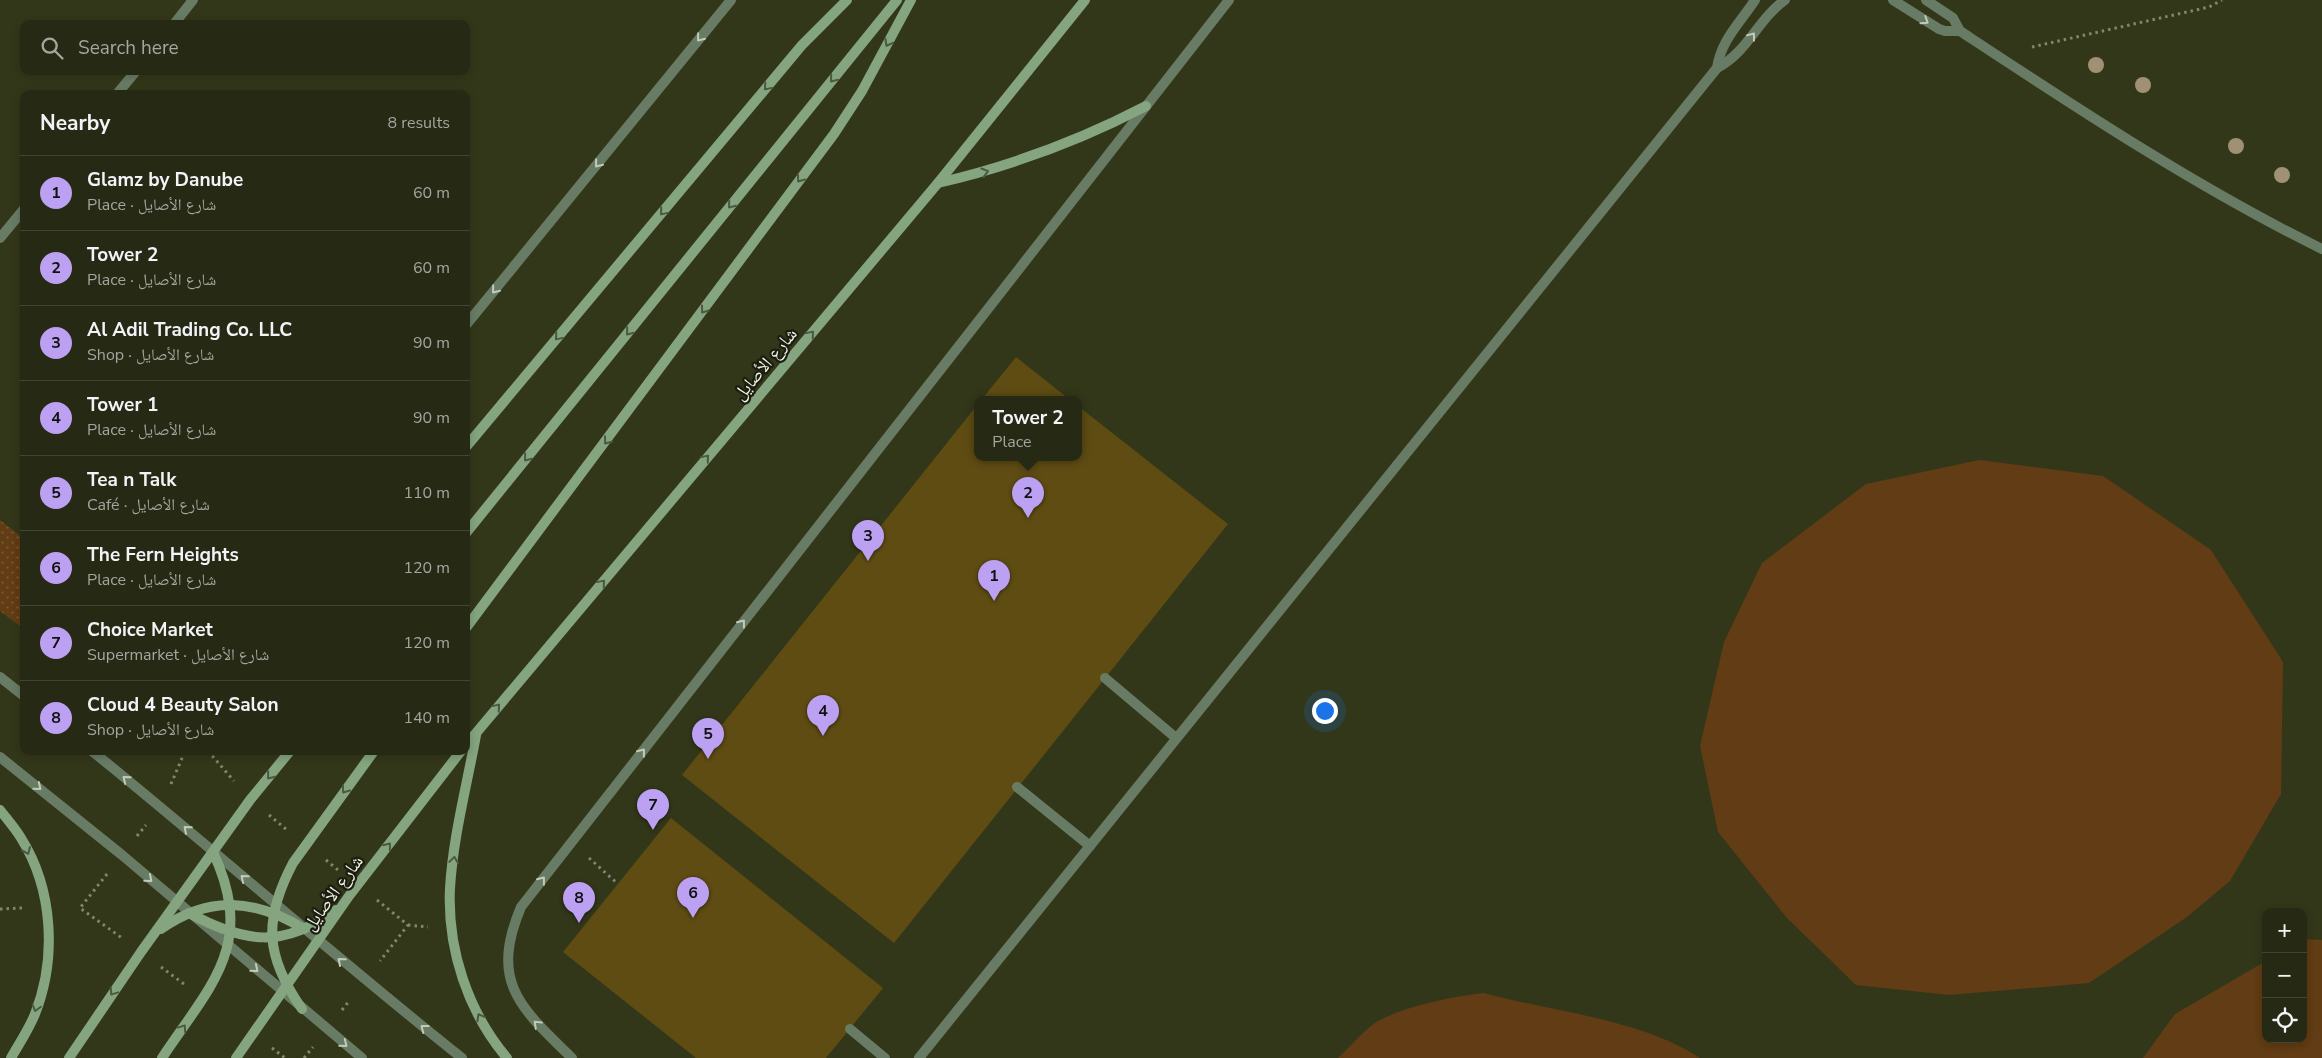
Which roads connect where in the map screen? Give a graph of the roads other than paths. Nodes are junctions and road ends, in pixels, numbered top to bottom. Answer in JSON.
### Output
{"nodes":[{"id":1,"x":193,"y":0,"type":"edge"},
{"id":2,"x":731,"y":0,"type":"edge"},
{"id":3,"x":847,"y":0,"type":"edge"},
{"id":4,"x":897,"y":0,"type":"edge"},
{"id":5,"x":911,"y":0,"type":"edge"},
{"id":6,"x":1085,"y":0,"type":"edge"},
{"id":7,"x":1229,"y":0,"type":"edge"},
{"id":8,"x":1755,"y":0,"type":"edge"},
{"id":9,"x":1785,"y":0,"type":"edge"},
{"id":10,"x":1893,"y":0,"type":"edge"},
{"id":11,"x":1926,"y":0,"type":"edge"},
{"id":12,"x":177,"y":20,"type":"edge"},
{"id":13,"x":1960,"y":31,"type":"junction"},
{"id":14,"x":1717,"y":68,"type":"junction"},
{"id":15,"x":133,"y":75,"type":"edge"},
{"id":16,"x":120,"y":90,"type":"edge"},
{"id":17,"x":1146,"y":106,"type":"junction"},
{"id":18,"x":938,"y":183,"type":"junction"},
{"id":19,"x":20,"y":214,"type":"edge"},
{"id":20,"x":0,"y":238,"type":"edge"},
{"id":21,"x":2322,"y":249,"type":"edge"},
{"id":22,"x":470,"y":320,"type":"edge"},
{"id":23,"x":470,"y":442,"type":"edge"},
{"id":24,"x":470,"y":528,"type":"edge"},
{"id":25,"x":470,"y":623,"type":"edge"},
{"id":26,"x":0,"y":676,"type":"edge"},
{"id":27,"x":1105,"y":678,"type":"dead end"},
{"id":28,"x":20,"y":693,"type":"edge"},
{"id":29,"x":477,"y":731,"type":"junction"},
{"id":30,"x":1176,"y":738,"type":"junction"},
{"id":31,"x":470,"y":740,"type":"edge"},
{"id":32,"x":97,"y":755,"type":"edge"},
{"id":33,"x":287,"y":755,"type":"edge"},
{"id":34,"x":371,"y":755,"type":"edge"},
{"id":35,"x":458,"y":755,"type":"edge"},
{"id":36,"x":0,"y":756,"type":"edge"},
{"id":37,"x":1017,"y":788,"type":"dead end"},
{"id":38,"x":0,"y":810,"type":"edge"},
{"id":39,"x":1090,"y":846,"type":"junction"},
{"id":40,"x":213,"y":852,"type":"junction"},
{"id":41,"x":349,"y":896,"type":"junction"},
{"id":42,"x":177,"y":902,"type":"junction"},
{"id":43,"x":230,"y":905,"type":"junction"},
{"id":44,"x":274,"y":908,"type":"junction"},
{"id":45,"x":189,"y":913,"type":"junction"},
{"id":46,"x":304,"y":929,"type":"junction"},
{"id":47,"x":231,"y":932,"type":"junction"},
{"id":48,"x":272,"y":937,"type":"junction"},
{"id":49,"x":149,"y":939,"type":"junction"},
{"id":50,"x":318,"y":941,"type":"junction"},
{"id":51,"x":229,"y":947,"type":"junction"},
{"id":52,"x":284,"y":989,"type":"junction"},
{"id":53,"x":850,"y":1029,"type":"dead end"},
{"id":54,"x":11,"y":1058,"type":"edge"},
{"id":55,"x":69,"y":1058,"type":"edge"},
{"id":56,"x":162,"y":1058,"type":"edge"},
{"id":57,"x":236,"y":1058,"type":"edge"},
{"id":58,"x":362,"y":1058,"type":"edge"},
{"id":59,"x":462,"y":1058,"type":"edge"},
{"id":60,"x":507,"y":1058,"type":"edge"},
{"id":61,"x":572,"y":1058,"type":"edge"},
{"id":62,"x":885,"y":1058,"type":"edge"},
{"id":63,"x":919,"y":1058,"type":"edge"}],
"edges":[{"from":1,"to":12,"type":"street"},
{"from":2,"to":22,"type":"street","one_way":true},
{"from":3,"to":23,"type":"main road","one_way":true},
{"from":4,"to":24,"type":"main road","one_way":true},
{"from":5,"to":25,"type":"main road","one_way":true},
{"from":6,"to":18,"type":"main road","name":"شارع الأصايل"},
{"from":7,"to":17,"type":"street"},
{"from":8,"to":14,"type":"street"},
{"from":14,"to":9,"type":"street","one_way":true},
{"from":10,"to":13,"type":"street","one_way":true},
{"from":11,"to":13,"type":"street"},
{"from":13,"to":21,"type":"street"},
{"from":14,"to":30,"type":"street"},
{"from":15,"to":16,"type":"street"},
{"from":18,"to":17,"type":"main road","one_way":true},
{"from":61,"to":17,"type":"street","one_way":true},
{"from":29,"to":18,"type":"main road","name":"شارع الأصايل","one_way":true},
{"from":19,"to":20,"type":"street"},
{"from":26,"to":28,"type":"street"},
{"from":27,"to":30,"type":"street"},
{"from":29,"to":31,"type":"main road","name":"شارع الأصايل"},
{"from":60,"to":29,"type":"main road","one_way":true},
{"from":30,"to":39,"type":"street"},
{"from":40,"to":32,"type":"street","one_way":true},
{"from":33,"to":40,"type":"main road","one_way":true},
{"from":34,"to":44,"type":"main road","one_way":true},
{"from":41,"to":35,"type":"main road","name":"شارع الأصايل","one_way":true},
{"from":36,"to":42,"type":"street","one_way":true},
{"from":37,"to":39,"type":"street"},
{"from":38,"to":54,"type":"main road","one_way":true},
{"from":39,"to":63,"type":"street"},
{"from":40,"to":42,"type":"main road"},
{"from":40,"to":43,"type":"main road"},
{"from":44,"to":40,"type":"street","one_way":true},
{"from":41,"to":46,"type":"main road"},
{"from":41,"to":50,"type":"main road","name":"شارع الأصايل"},
{"from":42,"to":45,"type":"street"},
{"from":42,"to":49,"type":"main road"},
{"from":43,"to":44,"type":"main road"},
{"from":43,"to":45,"type":"main road"},
{"from":43,"to":47,"type":"main road"},
{"from":44,"to":46,"type":"street"},
{"from":44,"to":48,"type":"main road"},
{"from":45,"to":47,"type":"main road"},
{"from":45,"to":49,"type":"main road"},
{"from":45,"to":51,"type":"street"},
{"from":46,"to":48,"type":"main road"},
{"from":46,"to":50,"type":"street"},
{"from":47,"to":48,"type":"main road"},
{"from":47,"to":51,"type":"main road"},
{"from":48,"to":52,"type":"main road"},
{"from":49,"to":55,"type":"main road","one_way":true},
{"from":50,"to":52,"type":"main road","name":"شارع الأصايل"},
{"from":59,"to":50,"type":"street","one_way":true},
{"from":51,"to":52,"type":"street","one_way":true},
{"from":56,"to":51,"type":"main road","one_way":true},
{"from":52,"to":57,"type":"main road","name":"شارع الأصايل"},
{"from":52,"to":58,"type":"street","one_way":true},
{"from":53,"to":62,"type":"street"}]}
